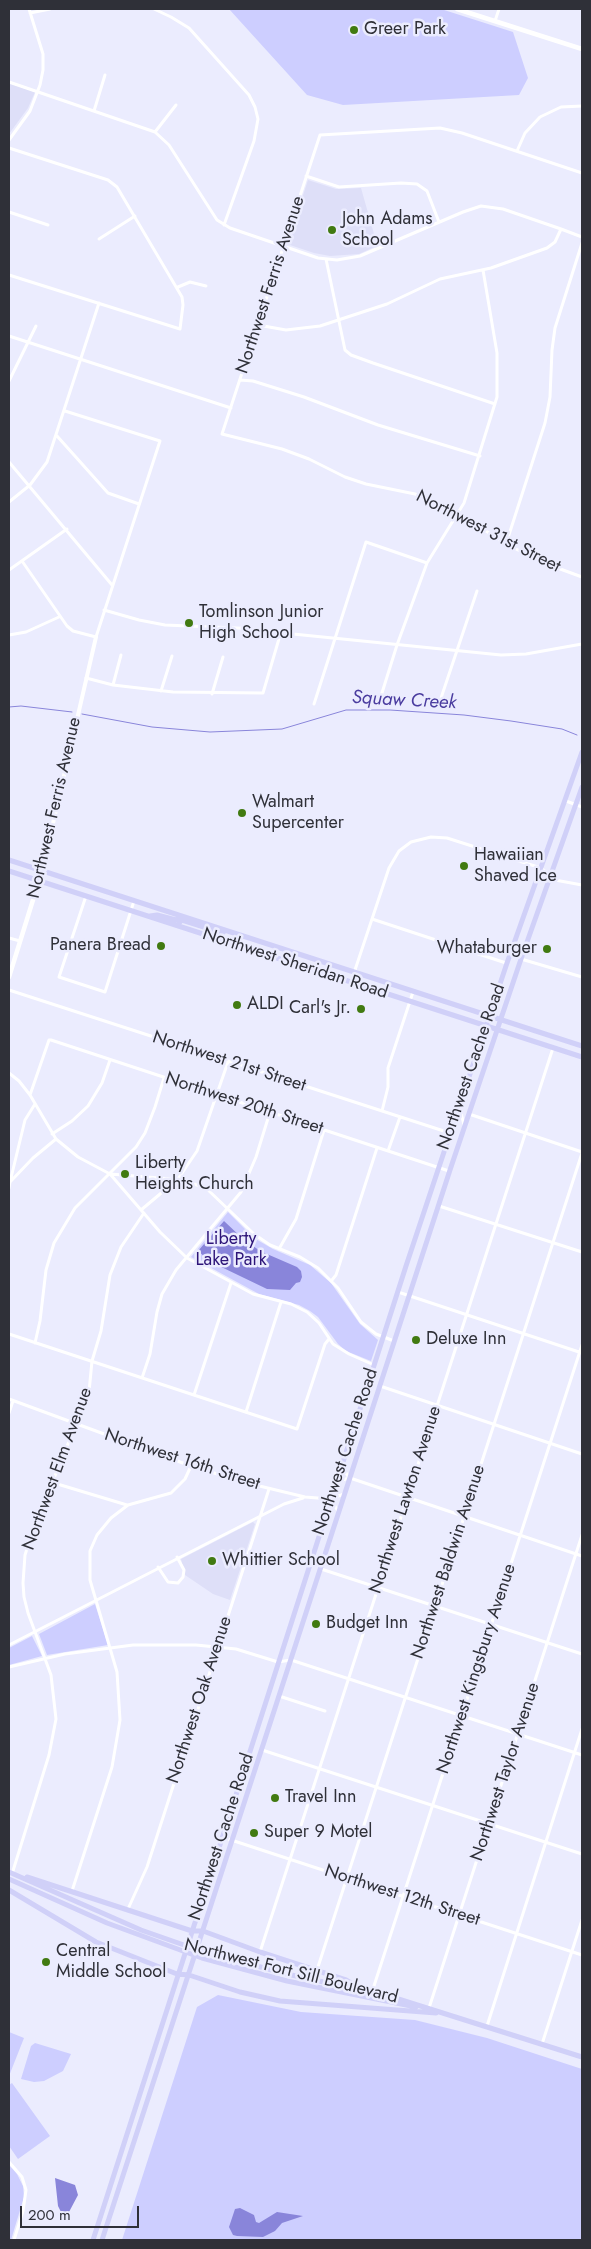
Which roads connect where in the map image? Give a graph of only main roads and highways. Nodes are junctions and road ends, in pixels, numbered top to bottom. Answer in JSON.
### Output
{"nodes":[{"id":1,"x":457,"y":9,"type":"edge"},
{"id":2,"x":582,"y":49,"type":"edge"},
{"id":3,"x":582,"y":752,"type":"edge"},
{"id":4,"x":582,"y":787,"type":"edge"},
{"id":5,"x":9,"y":860,"type":"edge"},
{"id":6,"x":9,"y":871,"type":"edge"},
{"id":7,"x":42,"y":871,"type":"junction"},
{"id":8,"x":40,"y":881,"type":"junction"},
{"id":9,"x":148,"y":916,"type":"junction"},
{"id":10,"x":182,"y":916,"type":"junction"},
{"id":11,"x":178,"y":926,"type":"junction"},
{"id":12,"x":231,"y":932,"type":"junction"},
{"id":13,"x":9,"y":977,"type":"edge"},
{"id":14,"x":489,"y":1016,"type":"junction"},
{"id":15,"x":500,"y":1019,"type":"junction"},
{"id":16,"x":486,"y":1026,"type":"junction"},
{"id":17,"x":496,"y":1030,"type":"junction"},
{"id":18,"x":582,"y":1046,"type":"edge"},
{"id":19,"x":582,"y":1057,"type":"edge"},
{"id":20,"x":10,"y":1875,"type":"edge"},
{"id":21,"x":9,"y":1890,"type":"edge"},
{"id":22,"x":192,"y":1930,"type":"junction"},
{"id":23,"x":204,"y":1930,"type":"junction"},
{"id":24,"x":177,"y":1974,"type":"junction"},
{"id":25,"x":189,"y":1975,"type":"junction"},
{"id":26,"x":363,"y":1991,"type":"junction"},
{"id":27,"x":436,"y":2011,"type":"junction"},
{"id":28,"x":446,"y":2014,"type":"junction"},
{"id":29,"x":582,"y":2057,"type":"edge"},
{"id":30,"x":125,"y":2141,"type":"junction"},
{"id":31,"x":124,"y":2174,"type":"junction"},
{"id":32,"x":93,"y":2240,"type":"edge"},
{"id":33,"x":102,"y":2240,"type":"edge"}],
"edges":[{"from":1,"to":2,"type":"main road"},
{"from":3,"to":14,"type":"main road","name":"Northwest Cache Road"},
{"from":4,"to":15,"type":"main road","name":"Northwest Cache Road"},
{"from":5,"to":7,"type":"main road","name":"Northwest Sheridan Road"},
{"from":6,"to":8,"type":"main road","name":"Northwest Sheridan Road"},
{"from":7,"to":8,"type":"main road","name":"Northwest Ferris Avenue"},
{"from":7,"to":10,"type":"main road","name":"Northwest Sheridan Road"},
{"from":8,"to":9,"type":"main road","name":"Northwest Sheridan Road"},
{"from":8,"to":13,"type":"main road","name":"Northwest Ferris Avenue"},
{"from":9,"to":10,"type":"main road"},
{"from":9,"to":11,"type":"main road","name":"Northwest Sheridan Road"},
{"from":10,"to":12,"type":"main road","name":"Northwest Sheridan Road"},
{"from":11,"to":12,"type":"main road"},
{"from":11,"to":16,"type":"main road","name":"Northwest Sheridan Road"},
{"from":12,"to":14,"type":"main road","name":"Northwest Sheridan Road"},
{"from":14,"to":15,"type":"main road","name":"Northwest Sheridan Road"},
{"from":14,"to":16,"type":"main road","name":"Northwest Cache Road"},
{"from":15,"to":17,"type":"main road","name":"Northwest Cache Road"},
{"from":15,"to":18,"type":"main road","name":"Northwest Sheridan Road"},
{"from":16,"to":17,"type":"main road","name":"Northwest Sheridan Road"},
{"from":16,"to":22,"type":"main road","name":"Northwest Cache Road"},
{"from":17,"to":19,"type":"main road","name":"Northwest Sheridan Road"},
{"from":17,"to":23,"type":"main road","name":"Northwest Cache Road"},
{"from":20,"to":22,"type":"main road"},
{"from":20,"to":26,"type":"main road","name":"Northwest Fort Sill Boulevard"},
{"from":20,"to":27,"type":"main road","name":"Northwest Fort Sill Boulevard"},
{"from":21,"to":24,"type":"main road"},
{"from":22,"to":23,"type":"main road"},
{"from":22,"to":24,"type":"main road","name":"Northwest Cache Road"},
{"from":23,"to":25,"type":"main road","name":"Northwest Cache Road"},
{"from":23,"to":26,"type":"main road"},
{"from":24,"to":25,"type":"main road"},
{"from":24,"to":30,"type":"main road","name":"Northwest Cache Road"},
{"from":25,"to":28,"type":"main road"},
{"from":25,"to":31,"type":"main road","name":"Northwest Cache Road"},
{"from":26,"to":27,"type":"main road","name":"Northwest Fort Sill Boulevard"},
{"from":27,"to":28,"type":"main road","name":"Northwest Fort Sill Boulevard"},
{"from":28,"to":29,"type":"main road","name":"Northwest Fort Sill Boulevard"},
{"from":30,"to":31,"type":"main road"},
{"from":30,"to":32,"type":"main road","name":"Northwest Cache Road"},
{"from":31,"to":33,"type":"main road","name":"Northwest Cache Road"}]}
